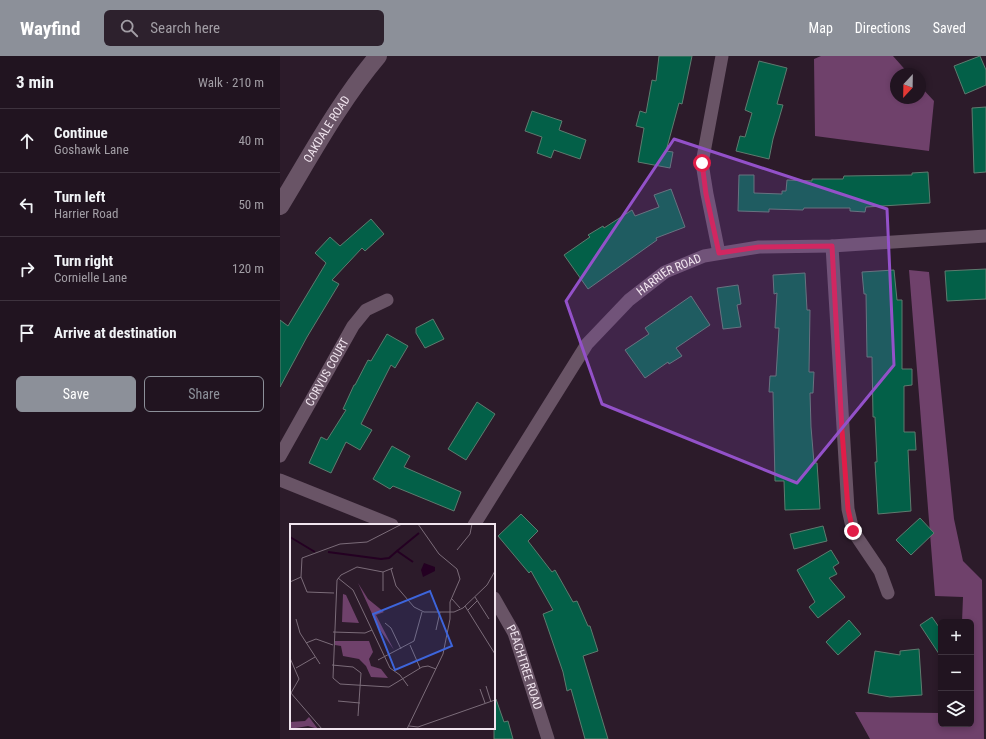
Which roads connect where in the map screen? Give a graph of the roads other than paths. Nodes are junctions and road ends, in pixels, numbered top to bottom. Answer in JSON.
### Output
{"nodes":[{"id":1,"x":378,"y":56,"type":"edge"},
{"id":2,"x":722,"y":56,"type":"edge"},
{"id":3,"x":280,"y":206,"type":"edge"},
{"id":4,"x":986,"y":236,"type":"edge"},
{"id":5,"x":832,"y":246,"type":"junction"},
{"id":6,"x":719,"y":253,"type":"junction"},
{"id":7,"x":387,"y":300,"type":"dead end"},
{"id":8,"x":280,"y":456,"type":"edge"},
{"id":9,"x":280,"y":480,"type":"edge"},
{"id":10,"x":390,"y":524,"type":"edge"},
{"id":11,"x":475,"y":524,"type":"edge"},
{"id":12,"x":888,"y":593,"type":"dead end"},
{"id":13,"x":495,"y":600,"type":"edge"},
{"id":14,"x":548,"y":739,"type":"edge"}],
"edges":[{"from":1,"to":3,"type":"main road","name":"OAKDALE ROAD"},
{"from":2,"to":6,"type":"street"},
{"from":4,"to":5,"type":"street","name":"HARRIER ROAD"},
{"from":5,"to":6,"type":"street","name":"HARRIER ROAD"},
{"from":5,"to":12,"type":"street"},
{"from":6,"to":11,"type":"street","name":"HARRIER ROAD"},
{"from":7,"to":8,"type":"street","name":"CORVUS COURT"},
{"from":9,"to":10,"type":"street"},
{"from":13,"to":14,"type":"street","name":"PEACHTREE ROAD"}]}
